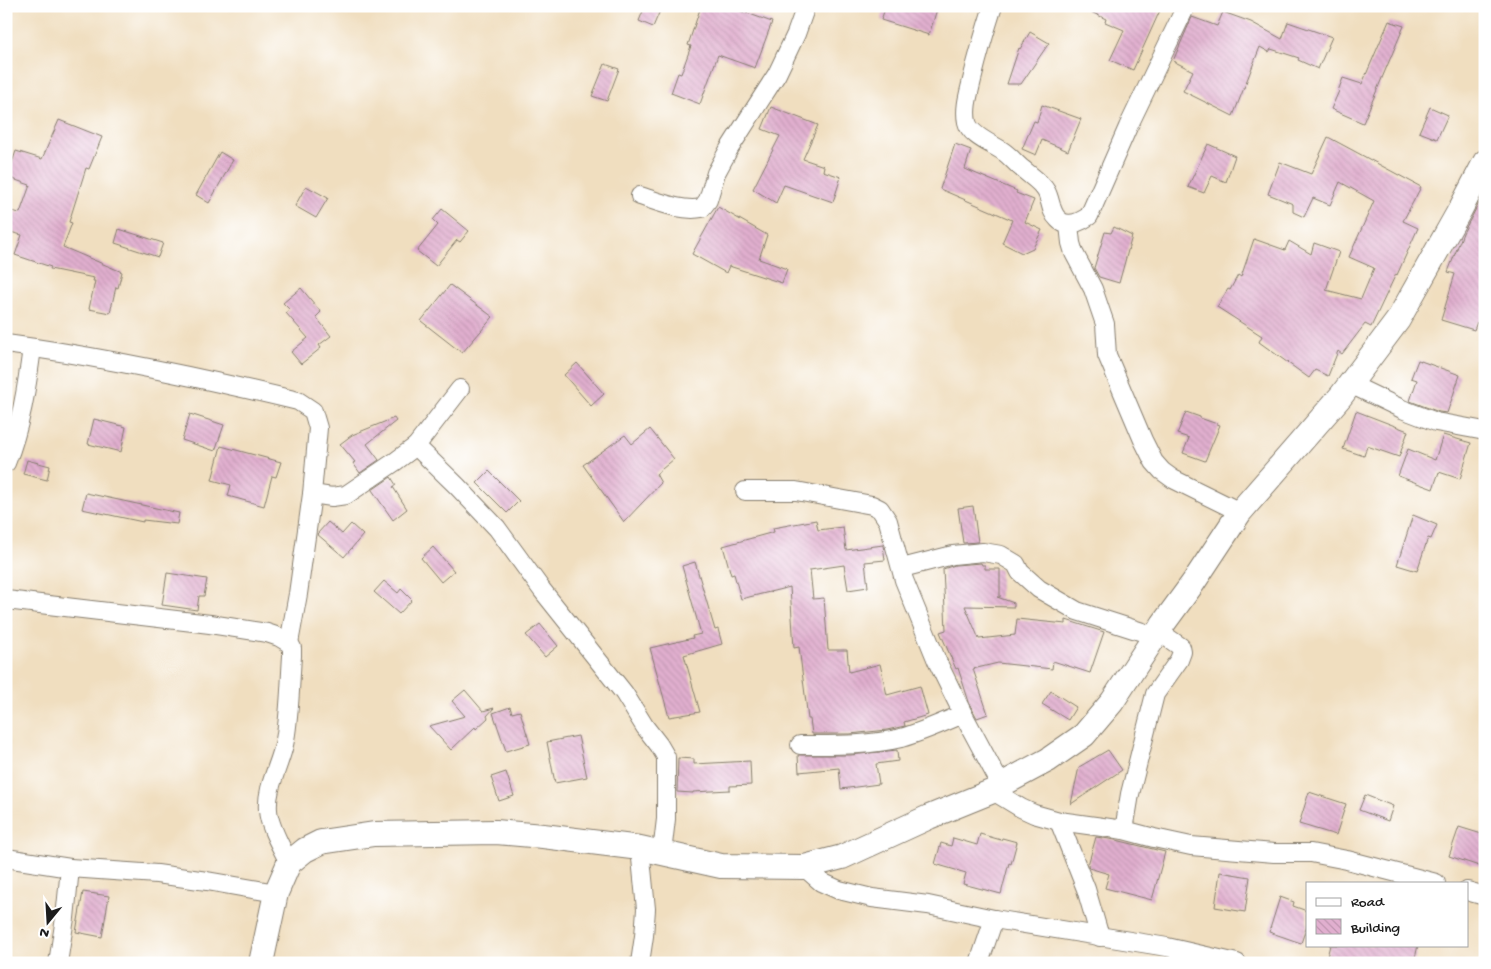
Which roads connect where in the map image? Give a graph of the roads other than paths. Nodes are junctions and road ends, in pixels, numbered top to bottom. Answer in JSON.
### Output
{"nodes":[{"id":1,"x":806,"y":6,"type":"edge"},
{"id":2,"x":993,"y":6,"type":"edge"},
{"id":3,"x":1186,"y":6,"type":"edge"},
{"id":4,"x":1485,"y":162,"type":"edge"},
{"id":5,"x":640,"y":196,"type":"dead end"},
{"id":6,"x":1069,"y":225,"type":"junction"},
{"id":7,"x":6,"y":344,"type":"edge"},
{"id":8,"x":32,"y":348,"type":"junction"},
{"id":9,"x":1350,"y":384,"type":"junction"},
{"id":10,"x":460,"y":389,"type":"dead end"},
{"id":11,"x":1485,"y":431,"type":"edge"},
{"id":12,"x":416,"y":446,"type":"junction"},
{"id":13,"x":6,"y":462,"type":"edge"},
{"id":14,"x":745,"y":491,"type":"dead end"},
{"id":15,"x":312,"y":494,"type":"junction"},
{"id":16,"x":1240,"y":512,"type":"junction"},
{"id":17,"x":902,"y":568,"type":"junction"},
{"id":18,"x":6,"y":600,"type":"edge"},
{"id":19,"x":1156,"y":634,"type":"junction"},
{"id":20,"x":289,"y":643,"type":"junction"},
{"id":21,"x":963,"y":714,"type":"junction"},
{"id":22,"x":800,"y":745,"type":"dead end"},
{"id":23,"x":997,"y":788,"type":"junction"},
{"id":24,"x":1059,"y":821,"type":"junction"},
{"id":25,"x":1124,"y":830,"type":"junction"},
{"id":26,"x":651,"y":851,"type":"junction"},
{"id":27,"x":6,"y":858,"type":"edge"},
{"id":28,"x":289,"y":863,"type":"junction"},
{"id":29,"x":804,"y":867,"type":"junction"},
{"id":30,"x":70,"y":868,"type":"junction"},
{"id":31,"x":1432,"y":882,"type":"edge"},
{"id":32,"x":1468,"y":891,"type":"edge"},
{"id":33,"x":276,"y":893,"type":"junction"},
{"id":34,"x":1485,"y":896,"type":"edge"},
{"id":35,"x":994,"y":919,"type":"junction"},
{"id":36,"x":1100,"y":937,"type":"junction"},
{"id":37,"x":58,"y":963,"type":"edge"},
{"id":38,"x":261,"y":963,"type":"edge"},
{"id":39,"x":640,"y":963,"type":"edge"},
{"id":40,"x":979,"y":963,"type":"edge"},
{"id":41,"x":1236,"y":963,"type":"edge"}],
"edges":[{"from":1,"to":5,"type":"street"},
{"from":2,"to":6,"type":"street"},
{"from":3,"to":6,"type":"street"},
{"from":4,"to":9,"type":"street"},
{"from":6,"to":16,"type":"street"},
{"from":7,"to":8,"type":"street"},
{"from":8,"to":13,"type":"street"},
{"from":8,"to":15,"type":"street"},
{"from":9,"to":11,"type":"street"},
{"from":9,"to":16,"type":"street"},
{"from":10,"to":12,"type":"street"},
{"from":12,"to":15,"type":"street"},
{"from":12,"to":26,"type":"street"},
{"from":14,"to":17,"type":"street"},
{"from":15,"to":20,"type":"street"},
{"from":16,"to":19,"type":"street"},
{"from":17,"to":19,"type":"street"},
{"from":17,"to":21,"type":"street"},
{"from":18,"to":20,"type":"street"},
{"from":19,"to":23,"type":"street"},
{"from":19,"to":25,"type":"street"},
{"from":20,"to":28,"type":"street"},
{"from":21,"to":22,"type":"street"},
{"from":21,"to":23,"type":"street"},
{"from":23,"to":24,"type":"street"},
{"from":23,"to":29,"type":"street"},
{"from":24,"to":25,"type":"street"},
{"from":24,"to":36,"type":"street"},
{"from":25,"to":31,"type":"street"},
{"from":26,"to":28,"type":"street"},
{"from":26,"to":29,"type":"street"},
{"from":26,"to":39,"type":"street"},
{"from":27,"to":30,"type":"street"},
{"from":28,"to":33,"type":"street"},
{"from":29,"to":35,"type":"street"},
{"from":30,"to":33,"type":"street"},
{"from":30,"to":37,"type":"street"},
{"from":32,"to":34,"type":"street"},
{"from":33,"to":38,"type":"street"},
{"from":35,"to":36,"type":"street"},
{"from":35,"to":40,"type":"street"},
{"from":36,"to":41,"type":"street"}]}
